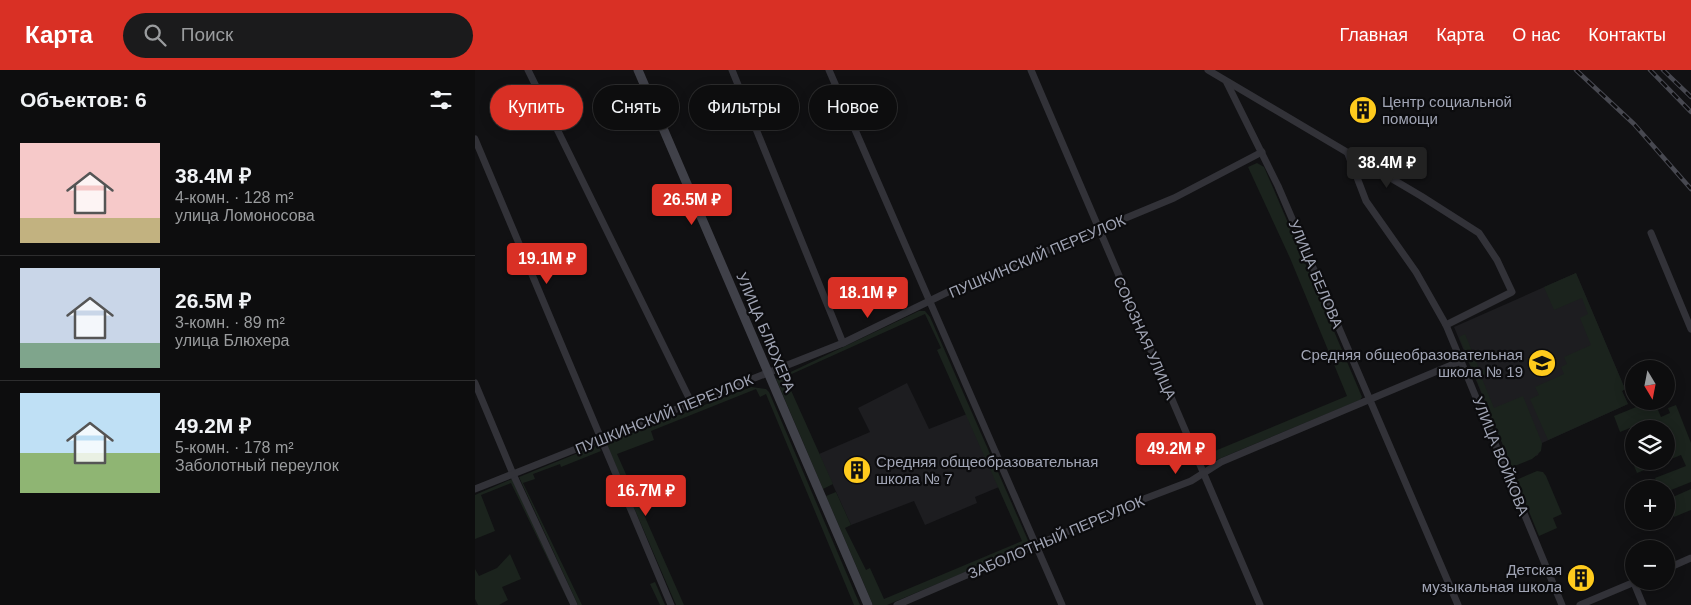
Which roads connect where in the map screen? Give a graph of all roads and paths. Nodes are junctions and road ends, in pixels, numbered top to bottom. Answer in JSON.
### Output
{"nodes":[{"id":1,"x":528,"y":70,"type":"edge"},
{"id":2,"x":638,"y":70,"type":"edge"},
{"id":3,"x":733,"y":70,"type":"edge"},
{"id":4,"x":829,"y":70,"type":"edge"},
{"id":5,"x":1031,"y":70,"type":"edge"},
{"id":6,"x":1208,"y":70,"type":"edge"},
{"id":7,"x":1227,"y":83,"type":"junction"},
{"id":8,"x":475,"y":139,"type":"edge"},
{"id":9,"x":1262,"y":152,"type":"junction"},
{"id":10,"x":1348,"y":154,"type":"junction"},
{"id":11,"x":1099,"y":229,"type":"junction"},
{"id":12,"x":1651,"y":233,"type":"dead end"},
{"id":13,"x":930,"y":302,"type":"junction"},
{"id":14,"x":1446,"y":326,"type":"junction"},
{"id":15,"x":1691,"y":329,"type":"edge"},
{"id":16,"x":843,"y":343,"type":"junction"},
{"id":17,"x":1461,"y":362,"type":"junction"},
{"id":18,"x":768,"y":373,"type":"junction"},
{"id":19,"x":475,"y":383,"type":"edge"},
{"id":20,"x":1370,"y":401,"type":"junction"},
{"id":21,"x":691,"y":402,"type":"junction"},
{"id":22,"x":601,"y":439,"type":"junction"},
{"id":23,"x":1205,"y":473,"type":"junction"},
{"id":24,"x":513,"y":474,"type":"junction"},
{"id":25,"x":475,"y":490,"type":"edge"},
{"id":26,"x":1036,"y":545,"type":"junction"},
{"id":27,"x":1691,"y":558,"type":"edge"},
{"id":28,"x":1675,"y":565,"type":"edge"},
{"id":29,"x":1625,"y":586,"type":"edge"},
{"id":30,"x":1638,"y":590,"type":"edge"},
{"id":31,"x":574,"y":605,"type":"edge"},
{"id":32,"x":671,"y":605,"type":"edge"},
{"id":33,"x":868,"y":605,"type":"edge"},
{"id":34,"x":897,"y":605,"type":"edge"},
{"id":35,"x":1062,"y":605,"type":"edge"},
{"id":36,"x":1260,"y":605,"type":"edge"},
{"id":37,"x":1458,"y":605,"type":"edge"},
{"id":38,"x":1562,"y":605,"type":"edge"},
{"id":39,"x":1580,"y":605,"type":"edge"},
{"id":40,"x":1643,"y":605,"type":"edge"}],
"edges":[{"from":1,"to":21,"type":"street"},
{"from":2,"to":18,"type":"street","name":"УЛИЦА БЛЮХЕРА"},
{"from":3,"to":16,"type":"street"},
{"from":4,"to":13,"type":"street"},
{"from":5,"to":11,"type":"street","name":"СОЮЗНАЯ УЛИЦА"},
{"from":6,"to":7,"type":"street"},
{"from":7,"to":9,"type":"street","name":"УЛИЦА БЕЛОВА"},
{"from":7,"to":10,"type":"street"},
{"from":8,"to":22,"type":"street"},
{"from":9,"to":11,"type":"street","name":"ПУШКИНСКИЙ ПЕРЕУЛОК"},
{"from":9,"to":20,"type":"street","name":"УЛИЦА БЕЛОВА"},
{"from":10,"to":14,"type":"street","name":"УЛИЦА ВОЙКОВА"},
{"from":10,"to":14,"type":"street"},
{"from":11,"to":13,"type":"street","name":"ПУШКИНСКИЙ ПЕРЕУЛОК"},
{"from":11,"to":23,"type":"street","name":"СОЮЗНАЯ УЛИЦА"},
{"from":12,"to":15,"type":"street"},
{"from":13,"to":16,"type":"street","name":"ПУШКИНСКИЙ ПЕРЕУЛОК"},
{"from":13,"to":26,"type":"street"},
{"from":14,"to":17,"type":"street","name":"УЛИЦА ВОЙКОВА"},
{"from":16,"to":18,"type":"street","name":"ПУШКИНСКИЙ ПЕРЕУЛОК"},
{"from":17,"to":20,"type":"street","name":"ЗАБОЛОТНЫЙ ПЕРЕУЛОК"},
{"from":17,"to":38,"type":"street","name":"УЛИЦА ВОЙКОВА"},
{"from":18,"to":21,"type":"street","name":"ПУШКИНСКИЙ ПЕРЕУЛОК"},
{"from":18,"to":33,"type":"street","name":"УЛИЦА БЛЮХЕРА"},
{"from":19,"to":24,"type":"street"},
{"from":20,"to":23,"type":"street","name":"ЗАБОЛОТНЫЙ ПЕРЕУЛОК"},
{"from":20,"to":37,"type":"street","name":"УЛИЦА БЕЛОВА"},
{"from":21,"to":22,"type":"street","name":"ПУШКИНСКИЙ ПЕРЕУЛОК"},
{"from":22,"to":24,"type":"street","name":"ПУШКИНСКИЙ ПЕРЕУЛОК"},
{"from":22,"to":32,"type":"street"},
{"from":23,"to":26,"type":"street","name":"ЗАБОЛОТНЫЙ ПЕРЕУЛОК"},
{"from":23,"to":36,"type":"street","name":"СОЮЗНАЯ УЛИЦА"},
{"from":24,"to":25,"type":"street","name":"ПУШКИНСКИЙ ПЕРЕУЛОК"},
{"from":24,"to":31,"type":"street"},
{"from":26,"to":34,"type":"street","name":"ЗАБОЛОТНЫЙ ПЕРЕУЛОК"},
{"from":26,"to":35,"type":"street"},
{"from":27,"to":28,"type":"street"},
{"from":29,"to":39,"type":"street"},
{"from":30,"to":40,"type":"street"}]}
